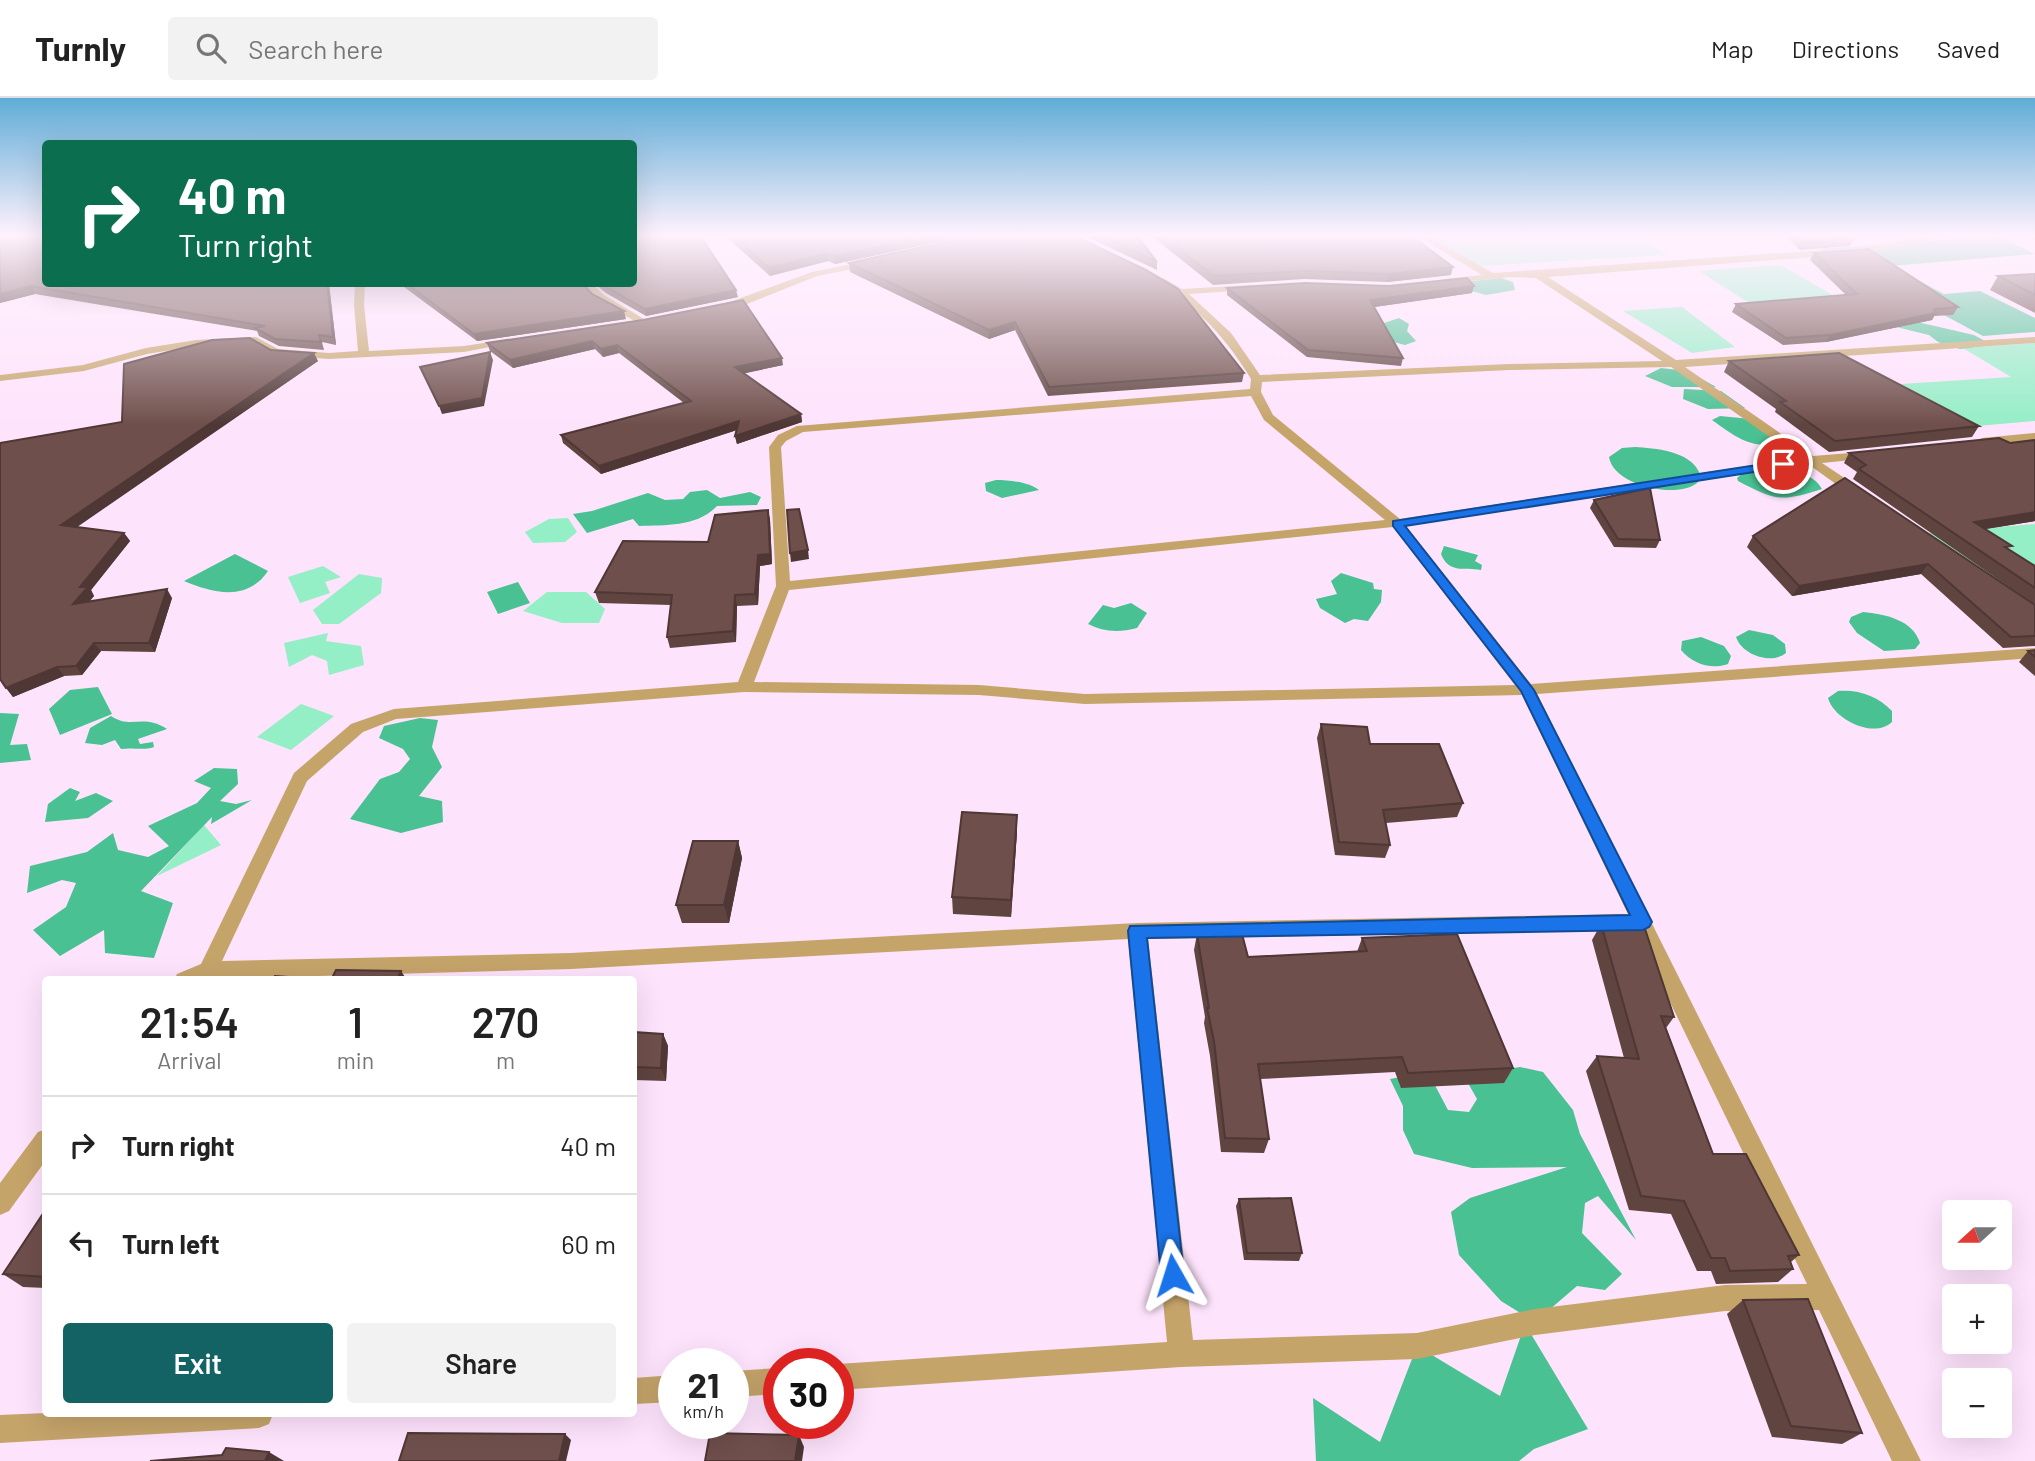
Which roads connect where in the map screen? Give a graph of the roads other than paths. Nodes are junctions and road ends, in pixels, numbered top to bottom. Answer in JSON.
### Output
{"nodes":[{"id":1,"x":359,"y":298,"type":"edge"},
{"id":2,"x":601,"y":298,"type":"edge"},
{"id":3,"x":754,"y":298,"type":"edge"},
{"id":4,"x":1187,"y":298,"type":"edge"},
{"id":5,"x":1572,"y":298,"type":"edge"},
{"id":6,"x":711,"y":309,"type":"edge"},
{"id":7,"x":658,"y":319,"type":"edge"},
{"id":8,"x":644,"y":322,"type":"junction"},
{"id":9,"x":631,"y":324,"type":"edge"},
{"id":10,"x":523,"y":340,"type":"edge"},
{"id":11,"x":2035,"y":340,"type":"edge"},
{"id":12,"x":364,"y":355,"type":"junction"},
{"id":13,"x":1673,"y":364,"type":"junction"},
{"id":14,"x":0,"y":378,"type":"edge"},
{"id":15,"x":1256,"y":386,"type":"junction"},
{"id":16,"x":2035,"y":437,"type":"edge"},
{"id":17,"x":1969,"y":444,"type":"edge"},
{"id":18,"x":1890,"y":452,"type":"edge"},
{"id":19,"x":1810,"y":460,"type":"junction"},
{"id":20,"x":1866,"y":499,"type":"edge"},
{"id":21,"x":1397,"y":523,"type":"junction"},
{"id":22,"x":783,"y":586,"type":"junction"},
{"id":23,"x":2035,"y":653,"type":"edge"},
{"id":24,"x":744,"y":687,"type":"junction"},
{"id":25,"x":1527,"y":690,"type":"junction"},
{"id":26,"x":1643,"y":922,"type":"junction"},
{"id":27,"x":1137,"y":931,"type":"junction"},
{"id":28,"x":208,"y":970,"type":"junction"},
{"id":29,"x":194,"y":976,"type":"edge"},
{"id":30,"x":42,"y":1145,"type":"edge"},
{"id":31,"x":0,"y":1203,"type":"edge"},
{"id":32,"x":1825,"y":1297,"type":"junction"},
{"id":33,"x":1181,"y":1354,"type":"junction"},
{"id":34,"x":854,"y":1376,"type":"edge"},
{"id":35,"x":658,"y":1389,"type":"edge"},
{"id":36,"x":637,"y":1391,"type":"edge"},
{"id":37,"x":207,"y":1417,"type":"edge"},
{"id":38,"x":0,"y":1429,"type":"edge"},
{"id":39,"x":1907,"y":1461,"type":"edge"}],
"edges":[{"from":1,"to":12,"type":"street"},
{"from":2,"to":8,"type":"street"},
{"from":3,"to":6,"type":"street"},
{"from":4,"to":15,"type":"street"},
{"from":5,"to":13,"type":"street"},
{"from":7,"to":8,"type":"street"},
{"from":8,"to":9,"type":"street"},
{"from":10,"to":12,"type":"street"},
{"from":11,"to":13,"type":"street"},
{"from":12,"to":14,"type":"street"},
{"from":13,"to":15,"type":"street"},
{"from":13,"to":19,"type":"street"},
{"from":15,"to":21,"type":"street"},
{"from":15,"to":22,"type":"street"},
{"from":16,"to":17,"type":"street"},
{"from":18,"to":19,"type":"street"},
{"from":19,"to":20,"type":"street"},
{"from":19,"to":21,"type":"street"},
{"from":21,"to":22,"type":"street"},
{"from":21,"to":25,"type":"street"},
{"from":22,"to":24,"type":"street"},
{"from":23,"to":25,"type":"street"},
{"from":24,"to":25,"type":"street"},
{"from":24,"to":28,"type":"street"},
{"from":25,"to":26,"type":"street"},
{"from":26,"to":27,"type":"street"},
{"from":26,"to":32,"type":"street"},
{"from":27,"to":28,"type":"street"},
{"from":27,"to":33,"type":"street"},
{"from":28,"to":29,"type":"street"},
{"from":30,"to":31,"type":"street"},
{"from":32,"to":33,"type":"street"},
{"from":32,"to":39,"type":"street"},
{"from":33,"to":34,"type":"street"},
{"from":35,"to":36,"type":"street"},
{"from":37,"to":38,"type":"street"}]}
